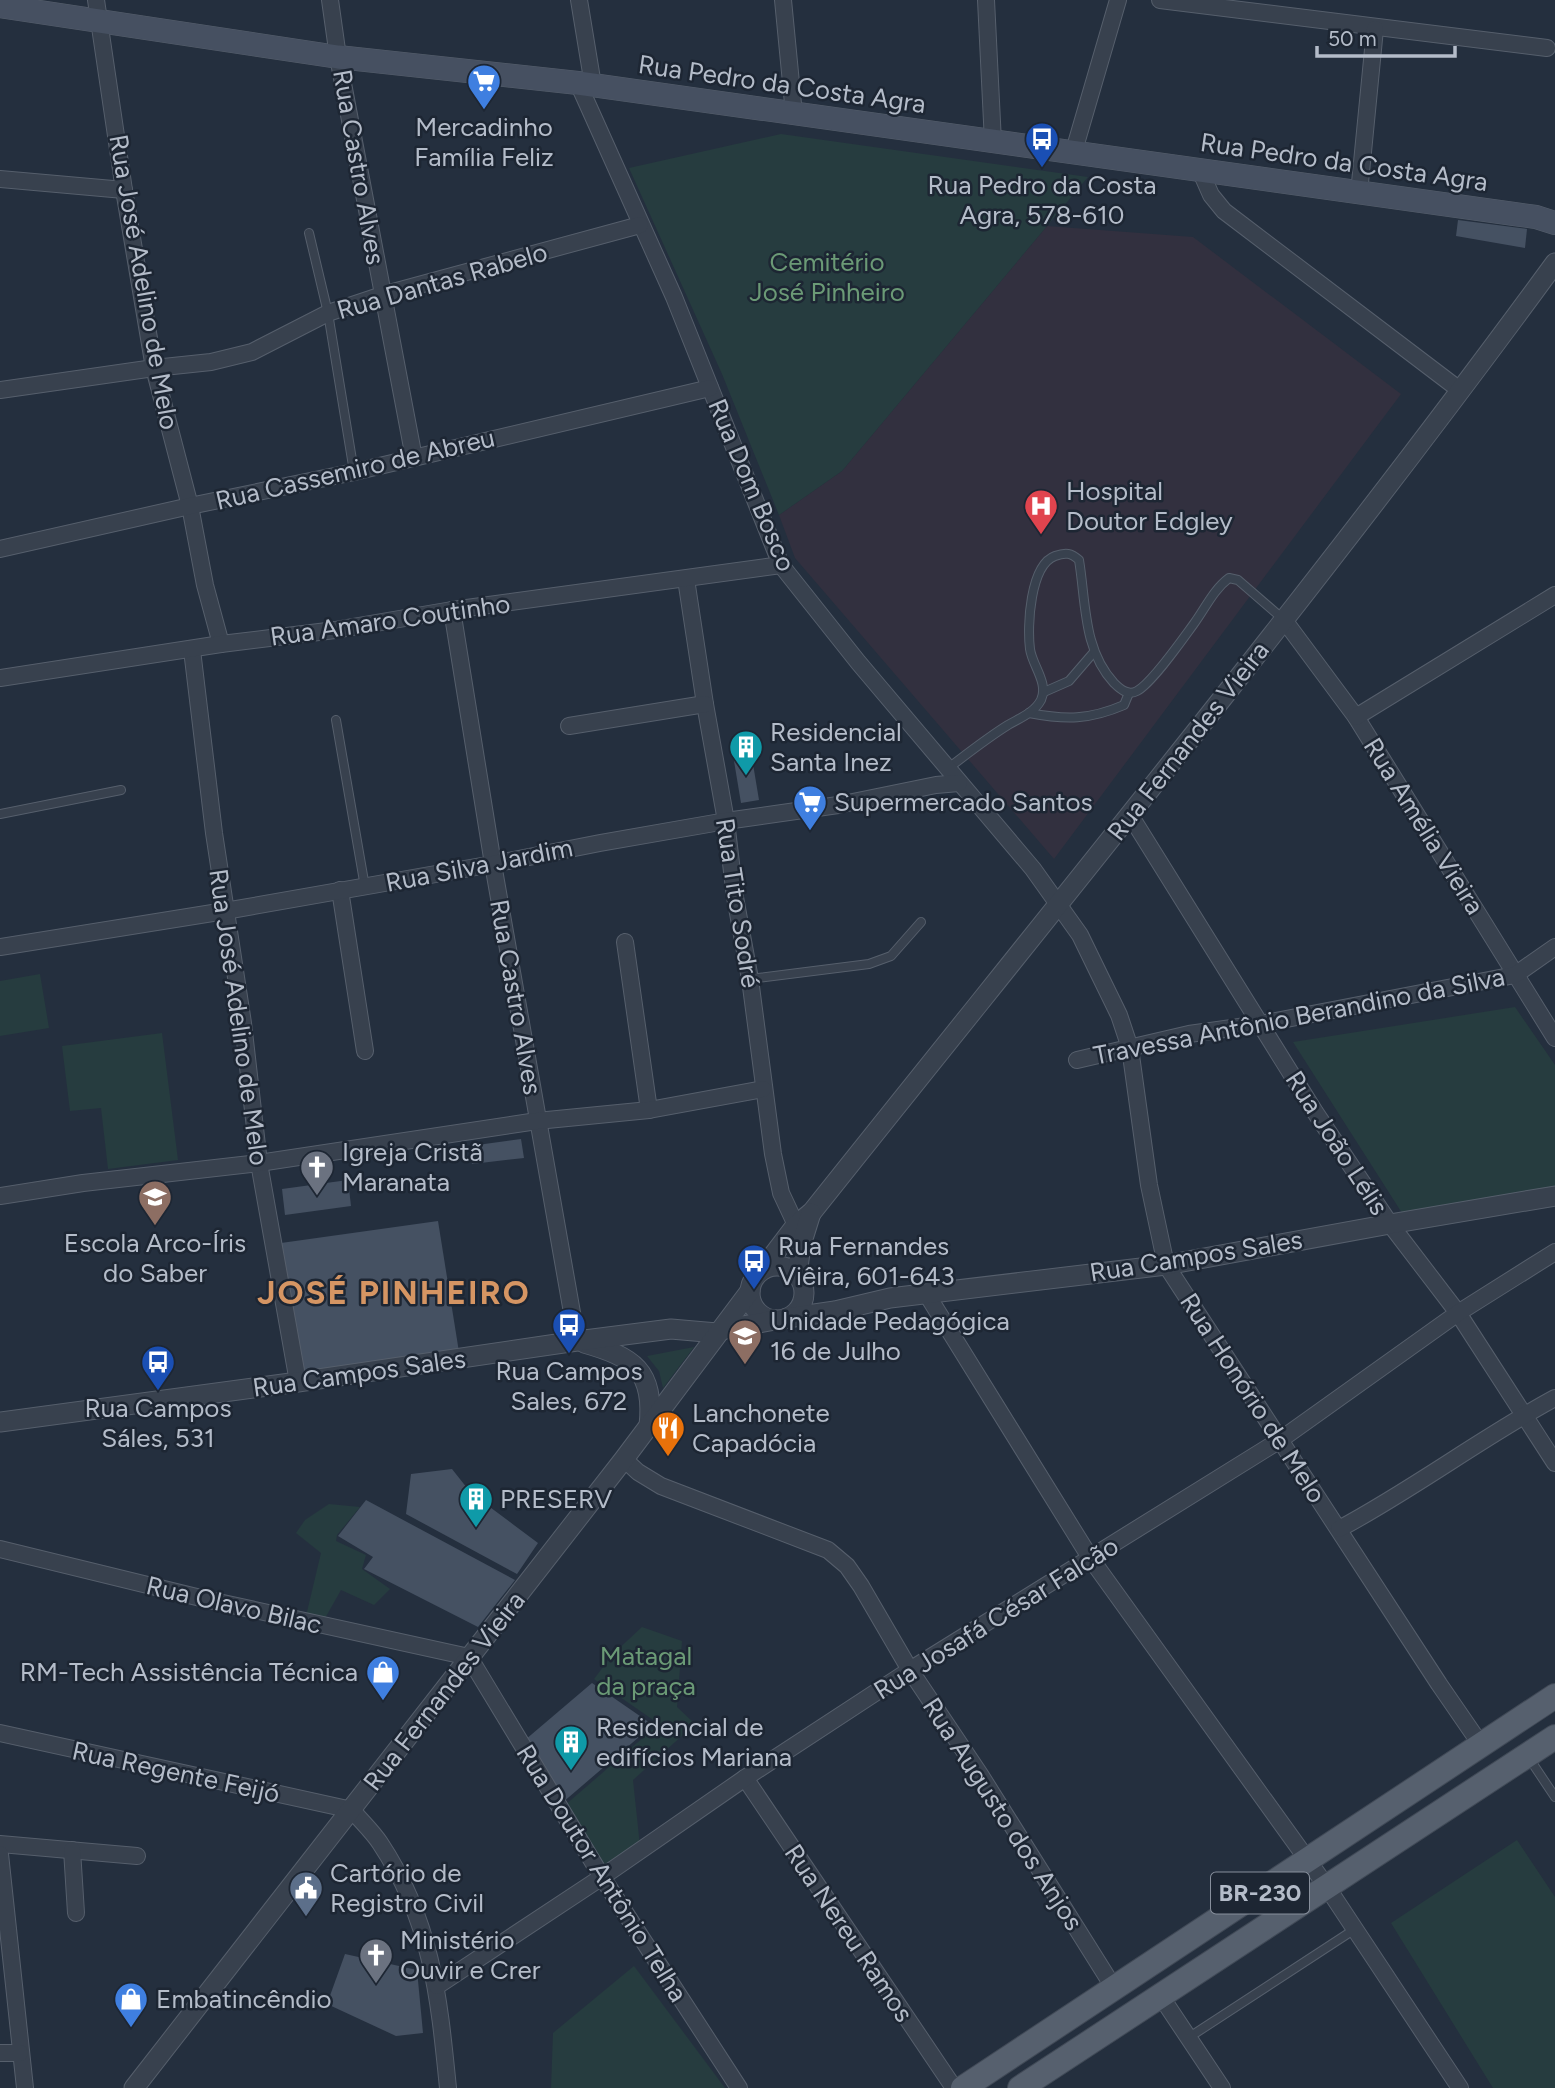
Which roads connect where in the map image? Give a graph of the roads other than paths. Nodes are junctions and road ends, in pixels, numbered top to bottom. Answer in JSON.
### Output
{"nodes":[{"id":1,"x":330,"y":0,"type":"edge"},
{"id":2,"x":579,"y":0,"type":"edge"},
{"id":3,"x":783,"y":0,"type":"edge"},
{"id":4,"x":986,"y":0,"type":"edge"},
{"id":5,"x":1118,"y":0,"type":"edge"},
{"id":6,"x":1160,"y":0,"type":"edge"},
{"id":7,"x":0,"y":6,"type":"edge"},
{"id":8,"x":98,"y":10,"type":"edge"},
{"id":9,"x":1375,"y":29,"type":"junction"},
{"id":10,"x":1547,"y":48,"type":"dead end"},
{"id":11,"x":338,"y":57,"type":"junction"},
{"id":12,"x":586,"y":84,"type":"junction"},
{"id":13,"x":794,"y":114,"type":"junction"},
{"id":14,"x":993,"y":142,"type":"junction"},
{"id":15,"x":1073,"y":154,"type":"junction"},
{"id":16,"x":1200,"y":170,"type":"junction"},
{"id":17,"x":0,"y":179,"type":"edge"},
{"id":18,"x":124,"y":190,"type":"junction"},
{"id":19,"x":1359,"y":193,"type":"junction"},
{"id":20,"x":1555,"y":223,"type":"edge"},
{"id":21,"x":640,"y":225,"type":"junction"},
{"id":22,"x":309,"y":233,"type":"dead end"},
{"id":23,"x":1555,"y":263,"type":"edge"},
{"id":24,"x":382,"y":295,"type":"junction"},
{"id":25,"x":328,"y":313,"type":"junction"},
{"id":26,"x":154,"y":368,"type":"junction"},
{"id":27,"x":710,"y":388,"type":"junction"},
{"id":28,"x":0,"y":390,"type":"edge"},
{"id":29,"x":1461,"y":391,"type":"junction"},
{"id":30,"x":414,"y":458,"type":"junction"},
{"id":31,"x":354,"y":472,"type":"junction"},
{"id":32,"x":190,"y":506,"type":"junction"},
{"id":33,"x":0,"y":550,"type":"edge"},
{"id":34,"x":781,"y":565,"type":"junction"},
{"id":35,"x":686,"y":579,"type":"junction"},
{"id":36,"x":1555,"y":595,"type":"edge"},
{"id":37,"x":452,"y":610,"type":"junction"},
{"id":38,"x":1284,"y":620,"type":"junction"},
{"id":39,"x":221,"y":644,"type":"junction"},
{"id":40,"x":192,"y":650,"type":"junction"},
{"id":41,"x":1094,"y":652,"type":"junction"},
{"id":42,"x":0,"y":678,"type":"edge"},
{"id":43,"x":1044,"y":692,"type":"junction"},
{"id":44,"x":1129,"y":693,"type":"junction"},
{"id":45,"x":705,"y":704,"type":"junction"},
{"id":46,"x":1029,"y":713,"type":"junction"},
{"id":47,"x":1356,"y":717,"type":"junction"},
{"id":48,"x":337,"y":720,"type":"dead end"},
{"id":49,"x":569,"y":726,"type":"dead end"},
{"id":50,"x":947,"y":769,"type":"junction"},
{"id":51,"x":959,"y":783,"type":"junction"},
{"id":52,"x":121,"y":790,"type":"dead end"},
{"id":53,"x":0,"y":814,"type":"edge"},
{"id":54,"x":1130,"y":815,"type":"junction"},
{"id":55,"x":726,"y":821,"type":"junction"},
{"id":56,"x":494,"y":864,"type":"junction"},
{"id":57,"x":365,"y":887,"type":"junction"},
{"id":58,"x":340,"y":890,"type":"junction"},
{"id":59,"x":1058,"y":904,"type":"junction"},
{"id":60,"x":225,"y":911,"type":"junction"},
{"id":61,"x":921,"y":922,"type":"dead end"},
{"id":62,"x":625,"y":942,"type":"dead end"},
{"id":63,"x":0,"y":947,"type":"edge"},
{"id":64,"x":1555,"y":947,"type":"edge"},
{"id":65,"x":1515,"y":975,"type":"junction"},
{"id":66,"x":750,"y":979,"type":"junction"},
{"id":67,"x":1260,"y":1024,"type":"junction"},
{"id":68,"x":1555,"y":1038,"type":"edge"},
{"id":69,"x":1130,"y":1048,"type":"junction"},
{"id":70,"x":365,"y":1051,"type":"dead end"},
{"id":71,"x":1077,"y":1060,"type":"dead end"},
{"id":72,"x":764,"y":1089,"type":"junction"},
{"id":73,"x":649,"y":1110,"type":"junction"},
{"id":74,"x":537,"y":1121,"type":"junction"},
{"id":75,"x":259,"y":1163,"type":"junction"},
{"id":76,"x":0,"y":1196,"type":"edge"},
{"id":77,"x":1555,"y":1196,"type":"edge"},
{"id":78,"x":812,"y":1212,"type":"junction"},
{"id":79,"x":1390,"y":1224,"type":"junction"},
{"id":80,"x":796,"y":1225,"type":"junction"},
{"id":81,"x":1555,"y":1252,"type":"edge"},
{"id":82,"x":1166,"y":1265,"type":"junction"},
{"id":83,"x":762,"y":1270,"type":"junction"},
{"id":84,"x":797,"y":1275,"type":"junction"},
{"id":85,"x":750,"y":1291,"type":"junction"},
{"id":86,"x":926,"y":1293,"type":"junction"},
{"id":87,"x":804,"y":1296,"type":"junction"},
{"id":88,"x":835,"y":1311,"type":"junction"},
{"id":89,"x":1458,"y":1313,"type":"junction"},
{"id":90,"x":782,"y":1319,"type":"junction"},
{"id":91,"x":719,"y":1331,"type":"junction"},
{"id":92,"x":577,"y":1341,"type":"junction"},
{"id":93,"x":298,"y":1382,"type":"junction"},
{"id":94,"x":1555,"y":1398,"type":"edge"},
{"id":95,"x":1524,"y":1415,"type":"junction"},
{"id":96,"x":0,"y":1422,"type":"edge"},
{"id":97,"x":649,"y":1426,"type":"junction"},
{"id":98,"x":1280,"y":1440,"type":"junction"},
{"id":99,"x":624,"y":1459,"type":"junction"},
{"id":100,"x":1555,"y":1463,"type":"edge"},
{"id":101,"x":1339,"y":1529,"type":"junction"},
{"id":102,"x":0,"y":1549,"type":"edge"},
{"id":103,"x":1091,"y":1559,"type":"junction"},
{"id":104,"x":469,"y":1657,"type":"junction"},
{"id":105,"x":910,"y":1670,"type":"junction"},
{"id":106,"x":1555,"y":1696,"type":"edge"},
{"id":107,"x":0,"y":1733,"type":"edge"},
{"id":108,"x":1481,"y":1745,"type":"junction"},
{"id":109,"x":1545,"y":1745,"type":"edge"},
{"id":110,"x":745,"y":1778,"type":"junction"},
{"id":111,"x":1555,"y":1797,"type":"edge"},
{"id":112,"x":352,"y":1810,"type":"junction"},
{"id":113,"x":0,"y":1844,"type":"edge"},
{"id":114,"x":72,"y":1850,"type":"junction"},
{"id":115,"x":0,"y":1854,"type":"edge"},
{"id":116,"x":137,"y":1856,"type":"dead end"},
{"id":117,"x":1309,"y":1861,"type":"junction"},
{"id":118,"x":602,"y":1878,"type":"junction"},
{"id":119,"x":1327,"y":1887,"type":"junction"},
{"id":120,"x":76,"y":1913,"type":"dead end"},
{"id":121,"x":1355,"y":1928,"type":"junction"},
{"id":122,"x":437,"y":1986,"type":"junction"},
{"id":123,"x":1114,"y":1988,"type":"junction"},
{"id":124,"x":1160,"y":1995,"type":"junction"},
{"id":125,"x":1188,"y":2038,"type":"junction"},
{"id":126,"x":0,"y":2053,"type":"edge"},
{"id":127,"x":20,"y":2053,"type":"junction"},
{"id":128,"x":137,"y":2087,"type":"edge"},
{"id":129,"x":25,"y":2088,"type":"edge"},
{"id":130,"x":448,"y":2088,"type":"edge"},
{"id":131,"x":739,"y":2088,"type":"edge"},
{"id":132,"x":954,"y":2088,"type":"edge"},
{"id":133,"x":963,"y":2088,"type":"edge"},
{"id":134,"x":1020,"y":2088,"type":"edge"},
{"id":135,"x":1222,"y":2088,"type":"edge"},
{"id":136,"x":1460,"y":2088,"type":"edge"}],
"edges":[{"from":1,"to":11,"type":"street","name":"Rua Castro Alves"},
{"from":2,"to":12,"type":"street"},
{"from":3,"to":13,"type":"street"},
{"from":4,"to":14,"type":"street"},
{"from":5,"to":15,"type":"street"},
{"from":6,"to":9,"type":"street"},
{"from":7,"to":8,"type":"main road","name":"Rua Pedro da Costa Agra"},
{"from":8,"to":11,"type":"main road","name":"Rua Pedro da Costa Agra"},
{"from":8,"to":18,"type":"street","name":"Rua José Adelino de Melo"},
{"from":9,"to":10,"type":"street"},
{"from":9,"to":19,"type":"street"},
{"from":11,"to":12,"type":"main road","name":"Rua Pedro da Costa Agra"},
{"from":11,"to":24,"type":"street","name":"Rua Castro Alves"},
{"from":12,"to":13,"type":"main road","name":"Rua Pedro da Costa Agra"},
{"from":12,"to":21,"type":"street","name":"Rua Dom Bosco"},
{"from":13,"to":14,"type":"main road","name":"Rua Pedro da Costa Agra"},
{"from":14,"to":15,"type":"main road","name":"Rua Pedro da Costa Agra"},
{"from":15,"to":16,"type":"main road","name":"Rua Pedro da Costa Agra"},
{"from":16,"to":19,"type":"main road","name":"Rua Pedro da Costa Agra"},
{"from":16,"to":29,"type":"street"},
{"from":17,"to":18,"type":"street"},
{"from":18,"to":26,"type":"street","name":"Rua José Adelino de Melo"},
{"from":19,"to":20,"type":"main road","name":"Rua Pedro da Costa Agra"},
{"from":21,"to":24,"type":"street","name":"Rua Dantas Rabelo"},
{"from":21,"to":27,"type":"street","name":"Rua Dom Bosco"},
{"from":22,"to":25,"type":"lane"},
{"from":23,"to":29,"type":"street","name":"Rua Fernandes Vieira"},
{"from":24,"to":25,"type":"street","name":"Rua Dantas Rabelo"},
{"from":24,"to":30,"type":"street","name":"Rua Castro Alves"},
{"from":25,"to":26,"type":"street","name":"Rua Dantas Rabelo"},
{"from":25,"to":31,"type":"lane"},
{"from":26,"to":28,"type":"street","name":"Rua Dantas Rabelo"},
{"from":26,"to":32,"type":"street","name":"Rua José Adelino de Melo"},
{"from":27,"to":30,"type":"street","name":"Rua Cassemiro de Abreu"},
{"from":27,"to":34,"type":"street","name":"Rua Dom Bosco"},
{"from":29,"to":38,"type":"street","name":"Rua Fernandes Vieira"},
{"from":30,"to":31,"type":"street","name":"Rua Cassemiro de Abreu"},
{"from":31,"to":32,"type":"street","name":"Rua Cassemiro de Abreu"},
{"from":32,"to":33,"type":"street","name":"Rua Cassemiro de Abreu"},
{"from":32,"to":39,"type":"street","name":"Rua José Adelino de Melo"},
{"from":34,"to":35,"type":"street","name":"Rua Amaro Coutinho"},
{"from":34,"to":50,"type":"street","name":"Rua Dom Bosco"},
{"from":35,"to":37,"type":"street","name":"Rua Amaro Coutinho"},
{"from":35,"to":45,"type":"street","name":"Rua Tito Sodré"},
{"from":36,"to":47,"type":"street"},
{"from":37,"to":39,"type":"street","name":"Rua Amaro Coutinho"},
{"from":37,"to":56,"type":"street","name":"Rua Castro Alves"},
{"from":38,"to":44,"type":"lane"},
{"from":38,"to":47,"type":"street","name":"Rua Amélia Vieira"},
{"from":38,"to":54,"type":"street","name":"Rua Fernandes Vieira"},
{"from":39,"to":40,"type":"street","name":"Rua Amaro Coutinho"},
{"from":40,"to":42,"type":"street","name":"Rua Amaro Coutinho"},
{"from":40,"to":60,"type":"street","name":"Rua José Adelino de Melo"},
{"from":41,"to":43,"type":"lane"},
{"from":41,"to":43,"type":"lane"},
{"from":41,"to":44,"type":"lane"},
{"from":43,"to":46,"type":"lane"},
{"from":44,"to":46,"type":"lane"},
{"from":45,"to":49,"type":"street"},
{"from":45,"to":55,"type":"street","name":"Rua Tito Sodré"},
{"from":46,"to":50,"type":"lane"},
{"from":47,"to":65,"type":"street","name":"Rua Amélia Vieira"},
{"from":48,"to":57,"type":"lane"},
{"from":50,"to":51,"type":"street","name":"Rua Dom Bosco"},
{"from":51,"to":55,"type":"street","name":"Rua Silva Jardim"},
{"from":51,"to":59,"type":"street","name":"Rua Dom Bosco"},
{"from":52,"to":53,"type":"lane"},
{"from":54,"to":59,"type":"street","name":"Rua Fernandes Vieira"},
{"from":54,"to":67,"type":"street","name":"Rua João Lélis"},
{"from":55,"to":56,"type":"street","name":"Rua Silva Jardim"},
{"from":55,"to":66,"type":"street","name":"Rua Tito Sodré"},
{"from":56,"to":57,"type":"street","name":"Rua Silva Jardim"},
{"from":56,"to":74,"type":"street","name":"Rua Castro Alves"},
{"from":57,"to":58,"type":"street","name":"Rua Silva Jardim"},
{"from":58,"to":60,"type":"street","name":"Rua Silva Jardim"},
{"from":58,"to":70,"type":"street"},
{"from":59,"to":69,"type":"street","name":"Rua Honório de Melo"},
{"from":59,"to":78,"type":"street","name":"Rua Fernandes Vieira"},
{"from":60,"to":63,"type":"street","name":"Rua Silva Jardim"},
{"from":60,"to":75,"type":"street","name":"Rua José Adelino de Melo"},
{"from":61,"to":66,"type":"lane"},
{"from":62,"to":73,"type":"street"},
{"from":64,"to":65,"type":"street","name":"Travessa Antônio Berandino da Silva"},
{"from":65,"to":67,"type":"street","name":"Travessa Antônio Berandino da Silva"},
{"from":65,"to":68,"type":"street","name":"Rua Amélia Vieira"},
{"from":66,"to":72,"type":"street","name":"Rua Tito Sodré"},
{"from":67,"to":69,"type":"street","name":"Travessa Antônio Berandino da Silva"},
{"from":67,"to":79,"type":"street","name":"Rua João Lélis"},
{"from":69,"to":71,"type":"street","name":"Travessa Antônio Berandino da Silva"},
{"from":69,"to":82,"type":"street","name":"Rua Honório de Melo"},
{"from":72,"to":73,"type":"street"},
{"from":72,"to":80,"type":"street","name":"Rua Tito Sodré"},
{"from":73,"to":74,"type":"street"},
{"from":74,"to":75,"type":"street"},
{"from":74,"to":92,"type":"street","name":"Rua Castro Alves"},
{"from":75,"to":76,"type":"street"},
{"from":75,"to":93,"type":"street","name":"Rua José Adelino de Melo"},
{"from":77,"to":79,"type":"street","name":"Rua Campos Sales"},
{"from":78,"to":80,"type":"street","name":"Rua Fernandes Vieira"},
{"from":78,"to":84,"type":"street","name":"Rua Fernandes Vieira"},
{"from":79,"to":82,"type":"street","name":"Rua Campos Sales"},
{"from":79,"to":89,"type":"street","name":"Rua João Lélis"},
{"from":80,"to":83,"type":"street","name":"Rua Fernandes Vieira"},
{"from":81,"to":89,"type":"street","name":"Rua Josafá César Falcão"},
{"from":82,"to":86,"type":"street","name":"Rua Campos Sales"},
{"from":82,"to":98,"type":"street","name":"Rua Honório de Melo"},
{"from":83,"to":84,"type":"street"},
{"from":83,"to":85,"type":"street"},
{"from":84,"to":87,"type":"street"},
{"from":85,"to":90,"type":"street"},
{"from":85,"to":91,"type":"street","name":"Rua Fernandes Vieira"},
{"from":86,"to":88,"type":"street","name":"Rua Campos Sales"},
{"from":86,"to":103,"type":"street"},
{"from":87,"to":88,"type":"street"},
{"from":87,"to":90,"type":"street"},
{"from":88,"to":90,"type":"street","name":"Rua Campos Sales"},
{"from":89,"to":95,"type":"street","name":"Rua João Lélis"},
{"from":89,"to":98,"type":"street","name":"Rua Josafá César Falcão"},
{"from":90,"to":91,"type":"street","name":"Rua Campos Sales"},
{"from":91,"to":92,"type":"street","name":"Rua Campos Sales"},
{"from":91,"to":97,"type":"street","name":"Rua Fernandes Vieira"},
{"from":92,"to":93,"type":"street","name":"Rua Campos Sales"},
{"from":92,"to":97,"type":"street"},
{"from":93,"to":96,"type":"street","name":"Rua Campos Sales"},
{"from":94,"to":95,"type":"street"},
{"from":95,"to":100,"type":"street","name":"Rua João Lélis"},
{"from":95,"to":101,"type":"street"},
{"from":97,"to":99,"type":"street","name":"Rua Fernandes Vieira"},
{"from":98,"to":101,"type":"street","name":"Rua Honório de Melo"},
{"from":98,"to":103,"type":"street","name":"Rua Josafá César Falcão"},
{"from":99,"to":104,"type":"street","name":"Rua Fernandes Vieira"},
{"from":99,"to":105,"type":"street","name":"Rua Augusto dos Anjos"},
{"from":101,"to":108,"type":"street","name":"Rua Honório de Melo"},
{"from":102,"to":104,"type":"street","name":"Rua Olavo Bilac"},
{"from":103,"to":105,"type":"street","name":"Rua Josafá César Falcão"},
{"from":103,"to":117,"type":"street"},
{"from":104,"to":112,"type":"street","name":"Rua Fernandes Vieira"},
{"from":104,"to":118,"type":"street","name":"Rua Doutor Antônio Telha"},
{"from":105,"to":110,"type":"street","name":"Rua Josafá César Falcão"},
{"from":105,"to":123,"type":"street","name":"Rua Augusto dos Anjos"},
{"from":106,"to":108,"type":"main road","number":"BR-230"},
{"from":107,"to":112,"type":"street","name":"Rua Regente Feijó"},
{"from":108,"to":117,"type":"main road","number":"BR-230"},
{"from":109,"to":111,"type":"lane"},
{"from":109,"to":119,"type":"main road","number":"BR-230"},
{"from":110,"to":118,"type":"street","name":"Rua Josafá César Falcão"},
{"from":110,"to":132,"type":"street","name":"Rua Nereu Ramos"},
{"from":112,"to":122,"type":"street"},
{"from":112,"to":128,"type":"street","name":"Rua Fernandes Vieira"},
{"from":113,"to":114,"type":"street"},
{"from":114,"to":116,"type":"street"},
{"from":114,"to":120,"type":"street"},
{"from":115,"to":127,"type":"street"},
{"from":117,"to":119,"type":"street"},
{"from":117,"to":123,"type":"main road","number":"BR-230"},
{"from":118,"to":122,"type":"street","name":"Rua Josafá César Falcão"},
{"from":118,"to":131,"type":"street","name":"Rua Doutor Antônio Telha"},
{"from":119,"to":121,"type":"street"},
{"from":119,"to":124,"type":"main road","number":"BR-230"},
{"from":121,"to":125,"type":"lane"},
{"from":121,"to":136,"type":"street"},
{"from":122,"to":130,"type":"street"},
{"from":123,"to":133,"type":"main road","number":"BR-230"},
{"from":124,"to":125,"type":"street"},
{"from":124,"to":134,"type":"main road","number":"BR-230"},
{"from":125,"to":135,"type":"street"},
{"from":126,"to":127,"type":"street"},
{"from":127,"to":129,"type":"street"}]}
